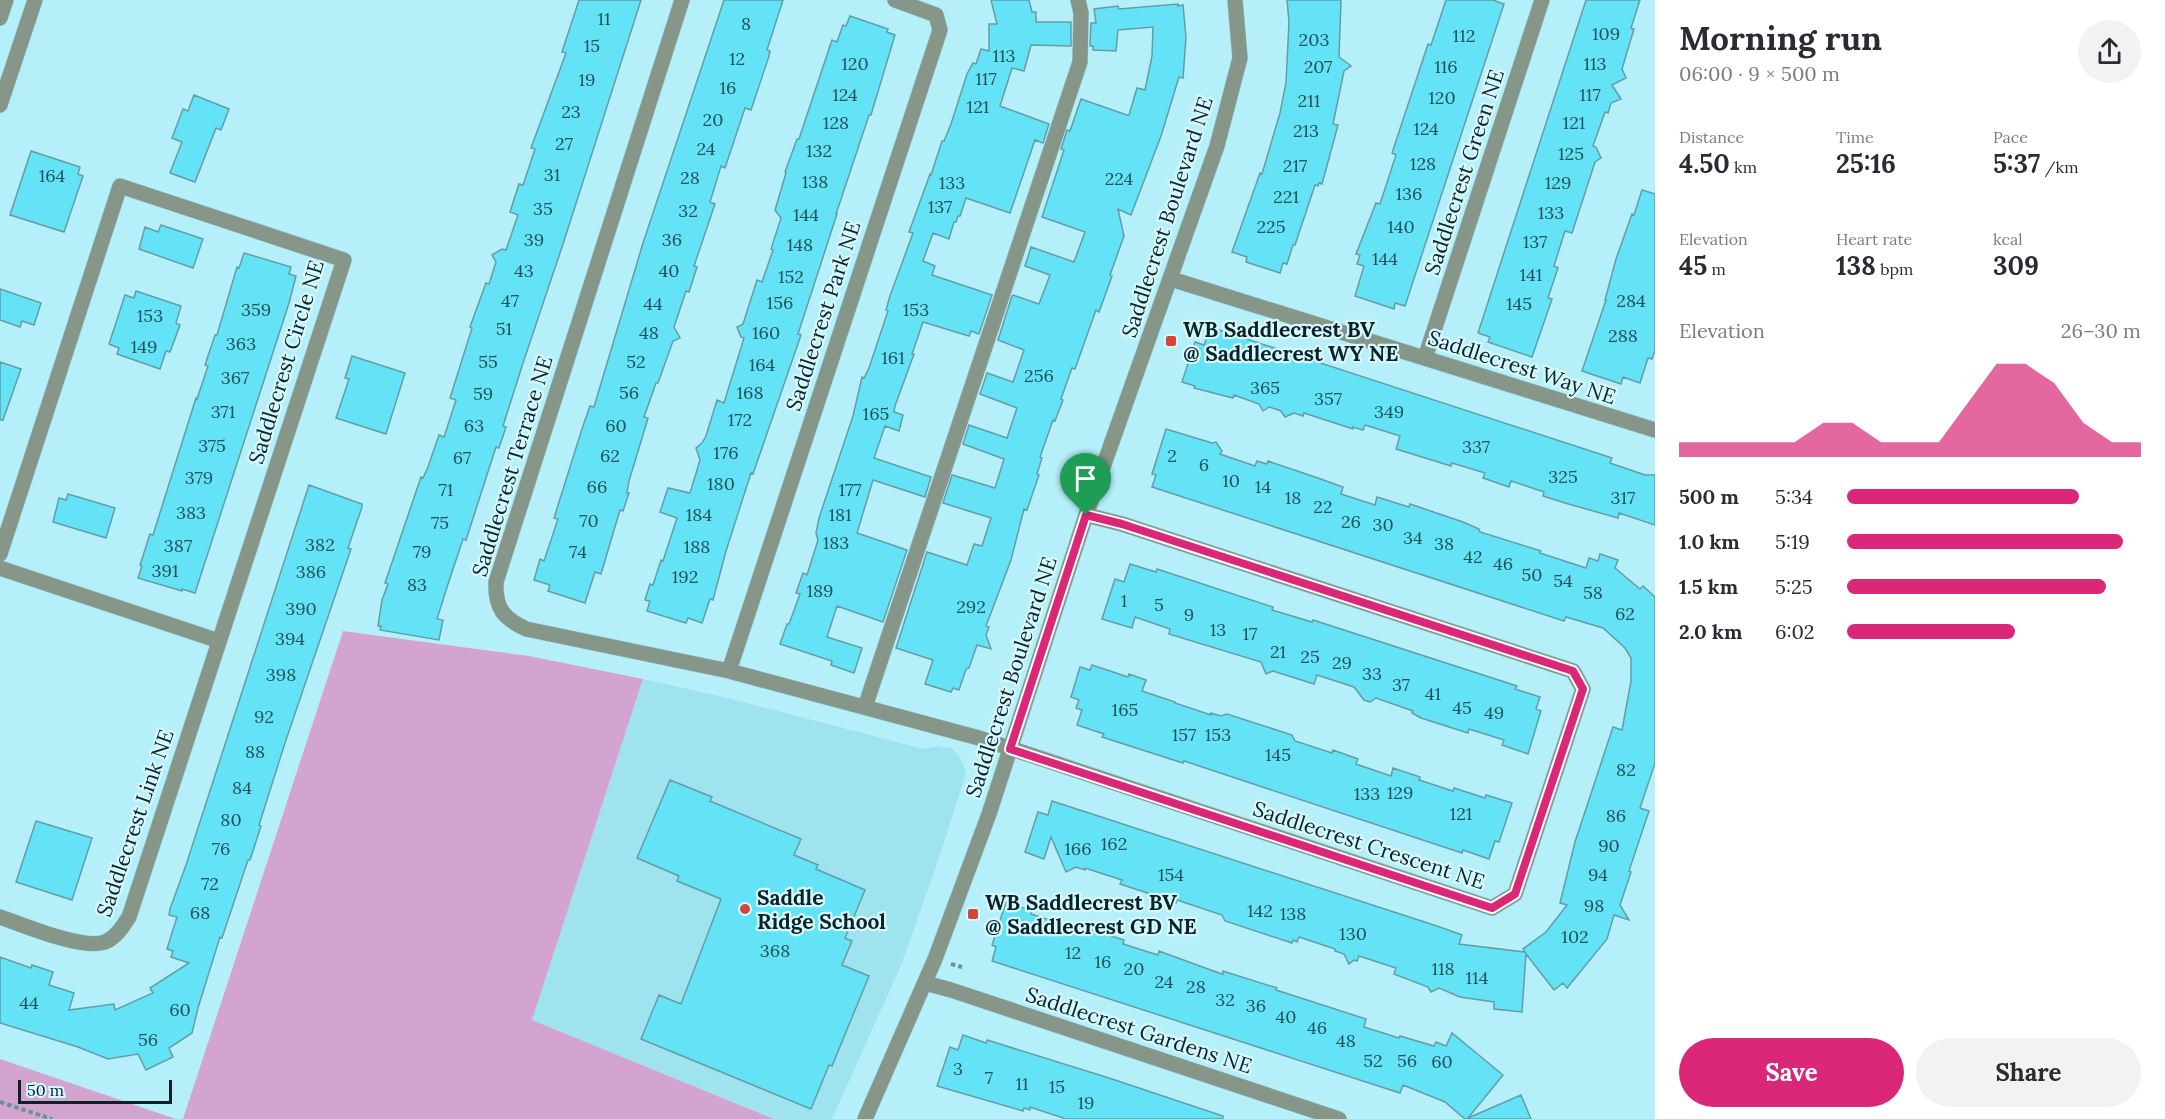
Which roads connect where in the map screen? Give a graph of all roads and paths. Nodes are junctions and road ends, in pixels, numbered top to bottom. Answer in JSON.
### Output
{"nodes":[{"id":1,"x":6,"y":0,"type":"edge"},
{"id":2,"x":682,"y":0,"type":"edge"},
{"id":3,"x":895,"y":0,"type":"edge"},
{"id":4,"x":1078,"y":0,"type":"edge"},
{"id":5,"x":1235,"y":0,"type":"edge"},
{"id":6,"x":1542,"y":0,"type":"edge"},
{"id":7,"x":30,"y":1,"type":"edge"},
{"id":8,"x":912,"y":3,"type":"edge"},
{"id":9,"x":0,"y":18,"type":"edge"},
{"id":10,"x":0,"y":105,"type":"edge"},
{"id":11,"x":1171,"y":279,"type":"junction"},
{"id":12,"x":1425,"y":358,"type":"junction"},
{"id":13,"x":1655,"y":430,"type":"edge"},
{"id":14,"x":1086,"y":515,"type":"junction"},
{"id":15,"x":0,"y":554,"type":"edge"},
{"id":16,"x":0,"y":568,"type":"edge"},
{"id":17,"x":219,"y":641,"type":"junction"},
{"id":18,"x":729,"y":671,"type":"junction"},
{"id":19,"x":865,"y":707,"type":"junction"},
{"id":20,"x":1010,"y":749,"type":"junction"},
{"id":21,"x":0,"y":917,"type":"edge"},
{"id":22,"x":925,"y":983,"type":"junction"},
{"id":23,"x":0,"y":1102,"type":"edge"},
{"id":24,"x":52,"y":1119,"type":"edge"},
{"id":25,"x":865,"y":1119,"type":"edge"},
{"id":26,"x":1340,"y":1119,"type":"edge"}],
"edges":[{"from":1,"to":9,"type":"street"},
{"from":2,"to":18,"type":"street","name":"Saddlecrest Terrace NE"},
{"from":3,"to":8,"type":"street","name":"Saddlecrest Park NE"},
{"from":4,"to":19,"type":"street"},
{"from":5,"to":11,"type":"street","name":"Saddlecrest Boulevard NE"},
{"from":6,"to":12,"type":"street","name":"Saddlecrest Green NE"},
{"from":7,"to":10,"type":"street"},
{"from":8,"to":18,"type":"street","name":"Saddlecrest Park NE"},
{"from":11,"to":12,"type":"street","name":"Saddlecrest Way NE"},
{"from":11,"to":14,"type":"street","name":"Saddlecrest Boulevard NE"},
{"from":12,"to":13,"type":"street","name":"Saddlecrest Way NE"},
{"from":14,"to":20,"type":"street","name":"Saddlecrest Boulevard NE"},
{"from":14,"to":20,"type":"street","name":"Saddlecrest Crescent NE"},
{"from":15,"to":17,"type":"street","name":"Saddlecrest Circle NE"},
{"from":16,"to":17,"type":"street"},
{"from":17,"to":21,"type":"street","name":"Saddlecrest Link NE"},
{"from":18,"to":19,"type":"street","name":"Saddlecrest Terrace NE"},
{"from":19,"to":20,"type":"street","name":"Saddlecrest Terrace NE"},
{"from":20,"to":22,"type":"street","name":"Saddlecrest Boulevard NE"},
{"from":22,"to":25,"type":"street","name":"Saddlecrest Boulevard NE"},
{"from":22,"to":26,"type":"street","name":"Saddlecrest Gardens NE"},
{"from":23,"to":24,"type":"path"}]}
